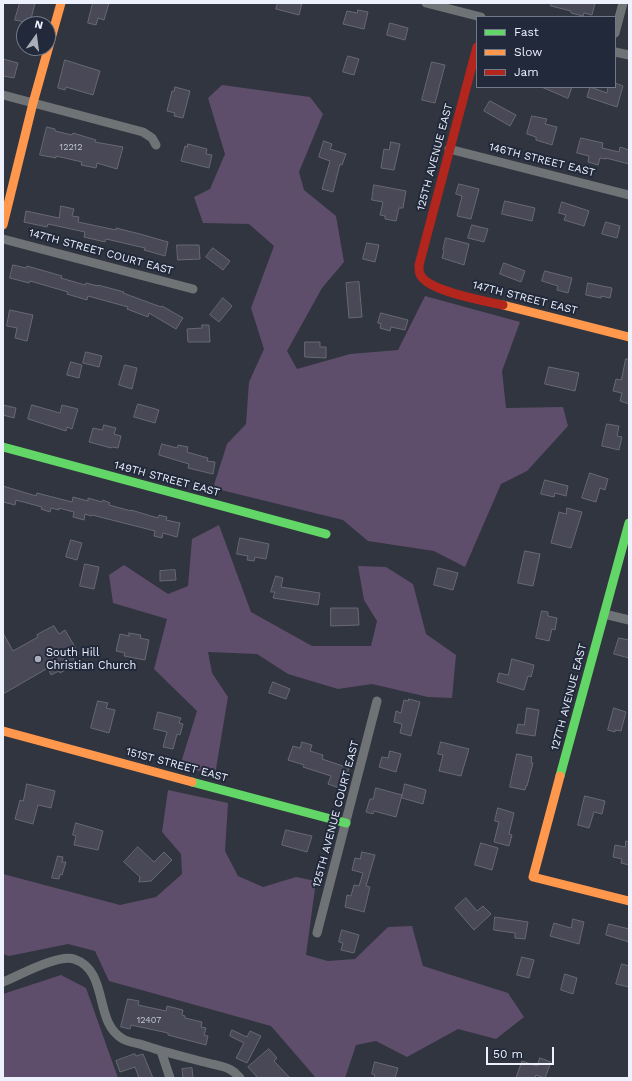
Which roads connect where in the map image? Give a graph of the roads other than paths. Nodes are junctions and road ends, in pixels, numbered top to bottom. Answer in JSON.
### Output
{"nodes":[{"id":1,"x":60,"y":3,"type":"edge"},
{"id":2,"x":426,"y":3,"type":"edge"},
{"id":3,"x":623,"y":3,"type":"edge"},
{"id":4,"x":477,"y":16,"type":"edge"},
{"id":5,"x":616,"y":29,"type":"edge"},
{"id":6,"x":476,"y":51,"type":"edge"},
{"id":7,"x":616,"y":52,"type":"edge"},
{"id":8,"x":629,"y":55,"type":"edge"},
{"id":9,"x":3,"y":95,"type":"edge"},
{"id":10,"x":33,"y":103,"type":"junction"},
{"id":11,"x":156,"y":145,"type":"dead end"},
{"id":12,"x":449,"y":149,"type":"junction"},
{"id":13,"x":629,"y":195,"type":"edge"},
{"id":14,"x":3,"y":225,"type":"edge"},
{"id":15,"x":3,"y":239,"type":"edge"},
{"id":16,"x":420,"y":275,"type":"joint"},
{"id":17,"x":193,"y":289,"type":"dead end"},
{"id":18,"x":629,"y":337,"type":"edge"},
{"id":19,"x":3,"y":447,"type":"edge"},
{"id":20,"x":629,"y":523,"type":"edge"},
{"id":21,"x":326,"y":534,"type":"dead end"},
{"id":22,"x":604,"y":614,"type":"junction"},
{"id":23,"x":629,"y":620,"type":"edge"},
{"id":24,"x":377,"y":701,"type":"dead end"},
{"id":25,"x":3,"y":731,"type":"edge"},
{"id":26,"x":346,"y":823,"type":"junction"},
{"id":27,"x":629,"y":901,"type":"edge"},
{"id":28,"x":317,"y":933,"type":"dead end"},
{"id":29,"x":3,"y":982,"type":"edge"},
{"id":30,"x":161,"y":1051,"type":"junction"},
{"id":31,"x":170,"y":1078,"type":"edge"},
{"id":32,"x":240,"y":1078,"type":"edge"}],
"edges":[{"from":1,"to":10,"type":"street"},
{"from":2,"to":4,"type":"street"},
{"from":3,"to":5,"type":"street"},
{"from":6,"to":12,"type":"street","name":"125TH AVENUE EAST"},
{"from":7,"to":8,"type":"street"},
{"from":9,"to":10,"type":"street"},
{"from":10,"to":11,"type":"street"},
{"from":10,"to":14,"type":"street"},
{"from":12,"to":13,"type":"street","name":"146TH STREET EAST"},
{"from":12,"to":16,"type":"street","name":"125TH AVENUE EAST"},
{"from":15,"to":17,"type":"street","name":"147TH STREET COURT EAST"},
{"from":16,"to":18,"type":"street","name":"147TH STREET EAST"},
{"from":19,"to":21,"type":"street","name":"149TH STREET EAST"},
{"from":20,"to":22,"type":"street","name":"127TH AVENUE EAST"},
{"from":22,"to":23,"type":"street"},
{"from":22,"to":27,"type":"street","name":"127TH AVENUE EAST"},
{"from":24,"to":26,"type":"street","name":"125TH AVENUE COURT EAST"},
{"from":25,"to":26,"type":"street","name":"151ST STREET EAST"},
{"from":26,"to":28,"type":"street","name":"125TH AVENUE COURT EAST"},
{"from":29,"to":30,"type":"street"},
{"from":30,"to":31,"type":"street"},
{"from":30,"to":32,"type":"street"}]}
